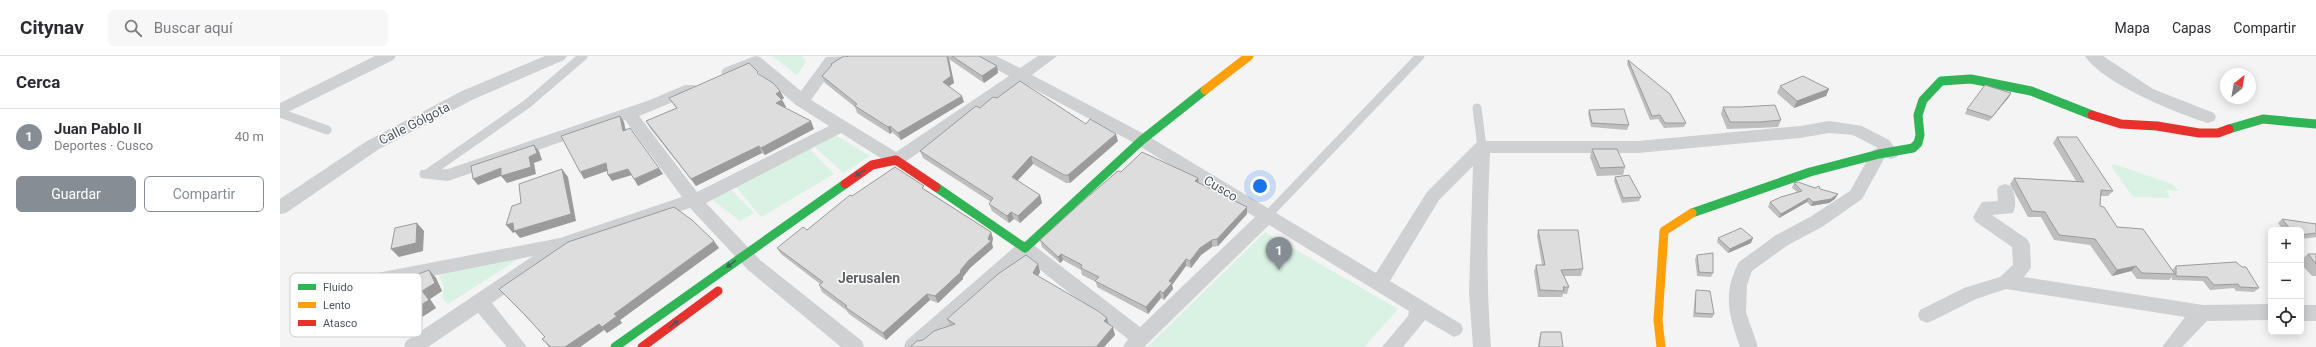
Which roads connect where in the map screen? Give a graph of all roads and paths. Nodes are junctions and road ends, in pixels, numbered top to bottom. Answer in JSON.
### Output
{"nodes":[{"id":1,"x":388,"y":56,"type":"edge"},
{"id":2,"x":559,"y":56,"type":"edge"},
{"id":3,"x":583,"y":56,"type":"edge"},
{"id":4,"x":984,"y":56,"type":"edge"},
{"id":5,"x":1049,"y":56,"type":"edge"},
{"id":6,"x":1249,"y":56,"type":"edge"},
{"id":7,"x":1420,"y":56,"type":"edge"},
{"id":8,"x":2093,"y":56,"type":"edge"},
{"id":9,"x":832,"y":58,"type":"edge"},
{"id":10,"x":1019,"y":76,"type":"junction"},
{"id":11,"x":802,"y":101,"type":"junction"},
{"id":12,"x":1477,"y":108,"type":"dead end"},
{"id":13,"x":280,"y":112,"type":"edge"},
{"id":14,"x":628,"y":113,"type":"junction"},
{"id":15,"x":2208,"y":117,"type":"dead end"},
{"id":16,"x":2316,"y":124,"type":"edge"},
{"id":17,"x":842,"y":126,"type":"junction"},
{"id":18,"x":327,"y":130,"type":"dead end"},
{"id":19,"x":1142,"y":140,"type":"junction"},
{"id":20,"x":1482,"y":147,"type":"junction"},
{"id":21,"x":1884,"y":150,"type":"junction"},
{"id":22,"x":896,"y":160,"type":"junction"},
{"id":23,"x":427,"y":174,"type":"joint"},
{"id":24,"x":876,"y":174,"type":"dead end"},
{"id":25,"x":2005,"y":190,"type":"dead end"},
{"id":26,"x":694,"y":201,"type":"junction"},
{"id":27,"x":280,"y":208,"type":"edge"},
{"id":28,"x":1268,"y":216,"type":"junction"},
{"id":29,"x":567,"y":242,"type":"junction"},
{"id":30,"x":1025,"y":248,"type":"junction"},
{"id":31,"x":751,"y":262,"type":"junction"},
{"id":32,"x":412,"y":273,"type":"edge"},
{"id":33,"x":2006,"y":282,"type":"junction"},
{"id":34,"x":729,"y":283,"type":"dead end"},
{"id":35,"x":1379,"y":284,"type":"junction"},
{"id":36,"x":479,"y":301,"type":"junction"},
{"id":37,"x":1419,"y":308,"type":"junction"},
{"id":38,"x":2268,"y":312,"type":"edge"},
{"id":39,"x":2203,"y":313,"type":"junction"},
{"id":40,"x":2304,"y":313,"type":"edge"},
{"id":41,"x":2316,"y":313,"type":"edge"},
{"id":42,"x":1927,"y":315,"type":"dead end"},
{"id":43,"x":1454,"y":329,"type":"dead end"},
{"id":44,"x":1137,"y":342,"type":"edge"},
{"id":45,"x":413,"y":347,"type":"edge"},
{"id":46,"x":518,"y":347,"type":"edge"},
{"id":47,"x":615,"y":347,"type":"edge"},
{"id":48,"x":642,"y":347,"type":"edge"},
{"id":49,"x":855,"y":347,"type":"edge"},
{"id":50,"x":913,"y":347,"type":"edge"},
{"id":51,"x":1391,"y":347,"type":"edge"},
{"id":52,"x":1482,"y":347,"type":"edge"},
{"id":53,"x":1661,"y":347,"type":"edge"},
{"id":54,"x":1749,"y":347,"type":"edge"},
{"id":55,"x":2171,"y":347,"type":"edge"}],
"edges":[{"from":1,"to":13,"type":"street"},
{"from":2,"to":27,"type":"street","name":"Calle Gólgota"},
{"from":3,"to":23,"type":"lane"},
{"from":4,"to":10,"type":"street","name":"Cusco"},
{"from":5,"to":10,"type":"street"},
{"from":6,"to":19,"type":"street"},
{"from":7,"to":28,"type":"lane"},
{"from":8,"to":15,"type":"street"},
{"from":9,"to":11,"type":"street"},
{"from":10,"to":19,"type":"street","name":"Cusco"},
{"from":10,"to":22,"type":"street"},
{"from":11,"to":14,"type":"street"},
{"from":11,"to":17,"type":"street"},
{"from":12,"to":20,"type":"lane"},
{"from":13,"to":18,"type":"lane"},
{"from":14,"to":23,"type":"street"},
{"from":14,"to":26,"type":"street"},
{"from":16,"to":21,"type":"street"},
{"from":17,"to":22,"type":"street"},
{"from":17,"to":26,"type":"street"},
{"from":19,"to":28,"type":"street","name":"Cusco"},
{"from":19,"to":30,"type":"street"},
{"from":20,"to":21,"type":"street"},
{"from":20,"to":35,"type":"street"},
{"from":20,"to":52,"type":"street"},
{"from":21,"to":53,"type":"street"},
{"from":21,"to":54,"type":"street"},
{"from":22,"to":24,"type":"street"},
{"from":22,"to":30,"type":"street"},
{"from":22,"to":31,"type":"street","one_way":true},
{"from":25,"to":33,"type":"street"},
{"from":26,"to":29,"type":"street"},
{"from":26,"to":31,"type":"street"},
{"from":28,"to":35,"type":"street","name":"Cusco"},
{"from":28,"to":44,"type":"street"},
{"from":29,"to":32,"type":"street"},
{"from":29,"to":36,"type":"street"},
{"from":30,"to":44,"type":"street"},
{"from":30,"to":50,"type":"street"},
{"from":31,"to":47,"type":"street","one_way":true},
{"from":31,"to":49,"type":"street"},
{"from":33,"to":39,"type":"street"},
{"from":33,"to":42,"type":"street"},
{"from":48,"to":34,"type":"street","one_way":true},
{"from":35,"to":37,"type":"street","name":"Cusco"},
{"from":36,"to":45,"type":"street"},
{"from":36,"to":46,"type":"street"},
{"from":37,"to":43,"type":"street","name":"Cusco"},
{"from":37,"to":51,"type":"street"},
{"from":38,"to":39,"type":"street"},
{"from":39,"to":55,"type":"street"},
{"from":40,"to":41,"type":"street"}]}
